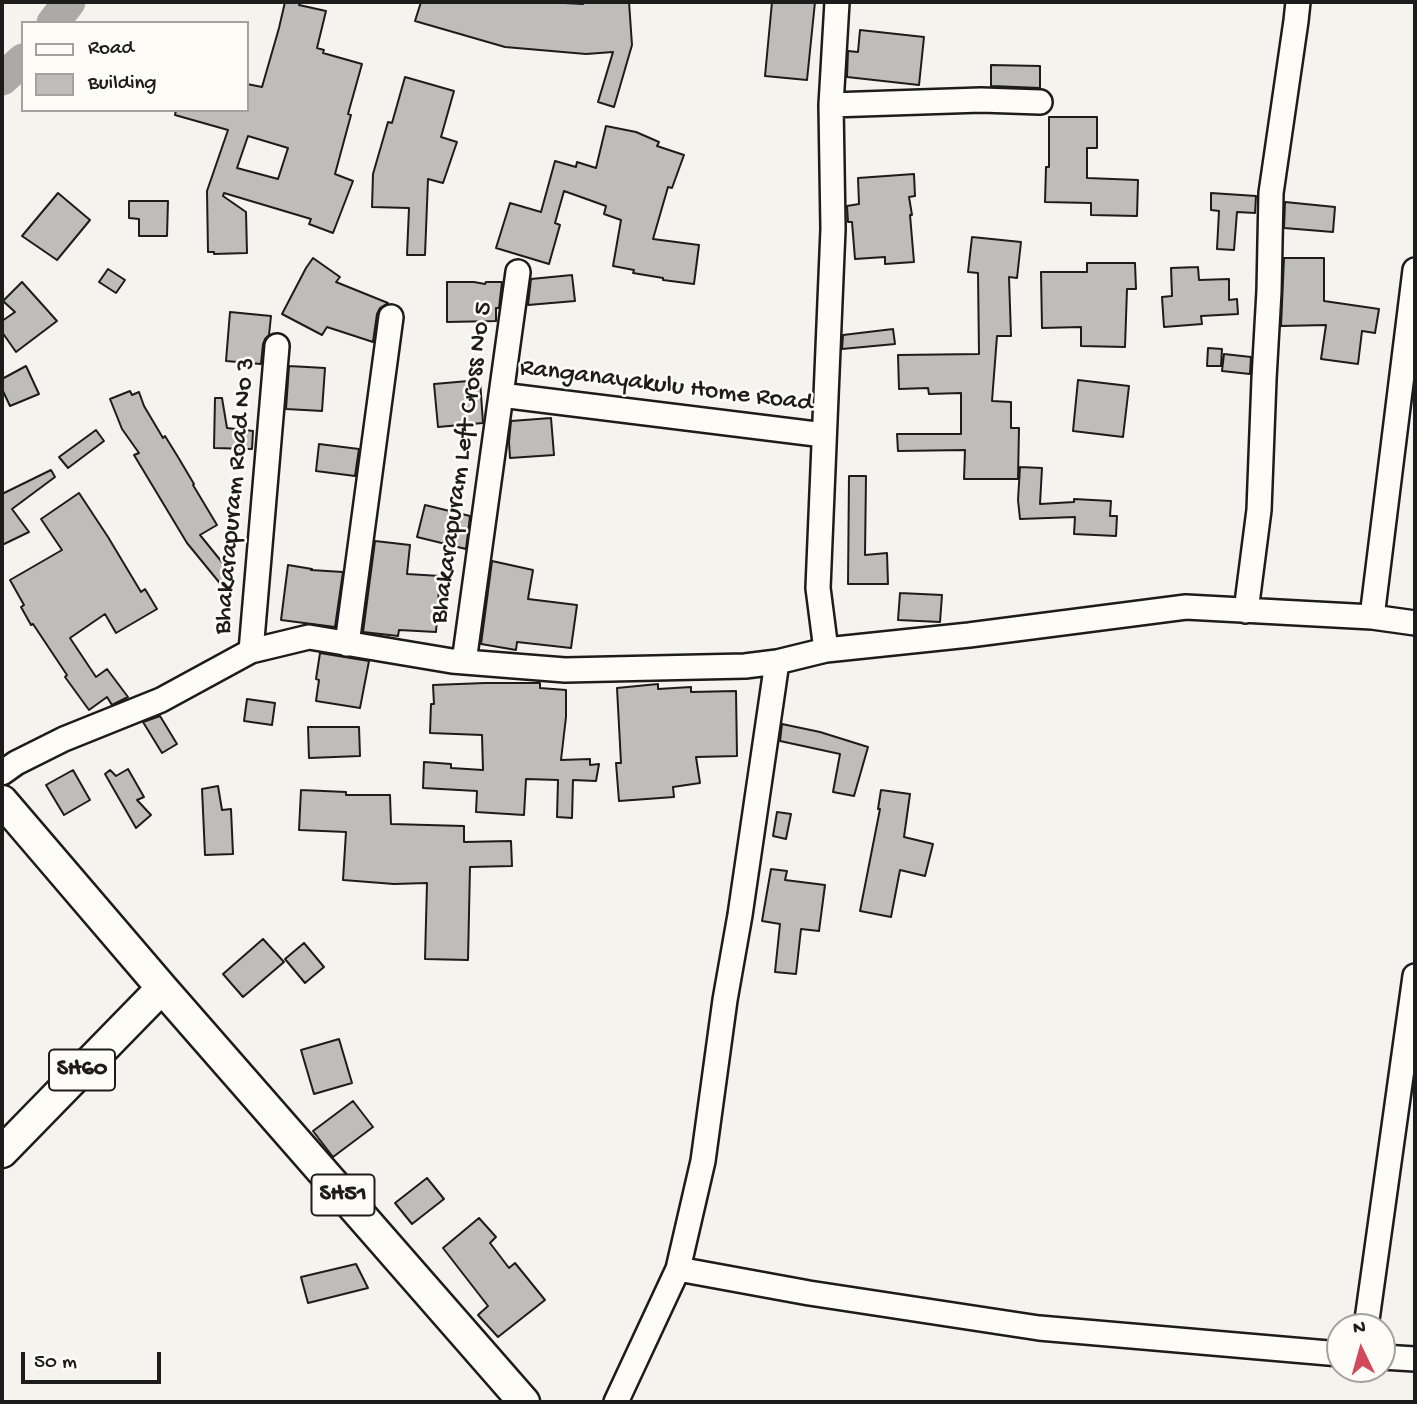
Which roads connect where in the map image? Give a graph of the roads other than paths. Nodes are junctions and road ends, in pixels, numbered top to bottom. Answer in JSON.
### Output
{"nodes":[{"id":1,"x":837,"y":2,"type":"edge"},
{"id":2,"x":1298,"y":2,"type":"edge"},
{"id":3,"x":1040,"y":102,"type":"dead end"},
{"id":4,"x":831,"y":105,"type":"junction"},
{"id":5,"x":1415,"y":270,"type":"edge"},
{"id":6,"x":518,"y":272,"type":"dead end"},
{"id":7,"x":391,"y":317,"type":"dead end"},
{"id":8,"x":277,"y":346,"type":"dead end"},
{"id":9,"x":501,"y":395,"type":"junction"},
{"id":10,"x":824,"y":435,"type":"junction"},
{"id":11,"x":1245,"y":611,"type":"junction"},
{"id":12,"x":1372,"y":617,"type":"junction"},
{"id":13,"x":1415,"y":623,"type":"edge"},
{"id":14,"x":347,"y":643,"type":"junction"},
{"id":15,"x":826,"y":650,"type":"junction"},
{"id":16,"x":251,"y":651,"type":"junction"},
{"id":17,"x":464,"y":662,"type":"junction"},
{"id":18,"x":777,"y":662,"type":"junction"},
{"id":19,"x":2,"y":773,"type":"edge"},
{"id":20,"x":2,"y":801,"type":"edge"},
{"id":21,"x":1415,"y":976,"type":"edge"},
{"id":22,"x":162,"y":988,"type":"junction"},
{"id":23,"x":2,"y":1152,"type":"edge"},
{"id":24,"x":678,"y":1269,"type":"junction"},
{"id":25,"x":1368,"y":1313,"type":"edge"},
{"id":26,"x":1326,"y":1353,"type":"edge"},
{"id":27,"x":1396,"y":1358,"type":"edge"},
{"id":28,"x":1415,"y":1359,"type":"edge"},
{"id":29,"x":524,"y":1402,"type":"edge"},
{"id":30,"x":616,"y":1402,"type":"edge"}],
"edges":[{"from":1,"to":4,"type":"street"},
{"from":2,"to":11,"type":"street"},
{"from":3,"to":4,"type":"street"},
{"from":4,"to":10,"type":"street"},
{"from":5,"to":12,"type":"street"},
{"from":6,"to":9,"type":"street","name":"Bhakarapuram Left Cross No 5"},
{"from":7,"to":14,"type":"street"},
{"from":8,"to":16,"type":"street","name":"Bhakarapuram Road No 3"},
{"from":9,"to":10,"type":"street","name":"Ranganayakulu Home Road"},
{"from":9,"to":17,"type":"street","name":"Bhakarapuram Left Cross No 5"},
{"from":10,"to":15,"type":"street"},
{"from":11,"to":12,"type":"street"},
{"from":11,"to":15,"type":"street"},
{"from":12,"to":13,"type":"street"},
{"from":14,"to":16,"type":"street"},
{"from":14,"to":17,"type":"street"},
{"from":15,"to":18,"type":"street"},
{"from":16,"to":19,"type":"street"},
{"from":17,"to":18,"type":"street"},
{"from":18,"to":24,"type":"street"},
{"from":20,"to":22,"type":"main road","number":"SH51"},
{"from":21,"to":25,"type":"street"},
{"from":22,"to":23,"type":"main road","number":"SH60"},
{"from":22,"to":29,"type":"main road","number":"SH51"},
{"from":24,"to":26,"type":"street"},
{"from":24,"to":30,"type":"street"},
{"from":27,"to":28,"type":"street"}]}
